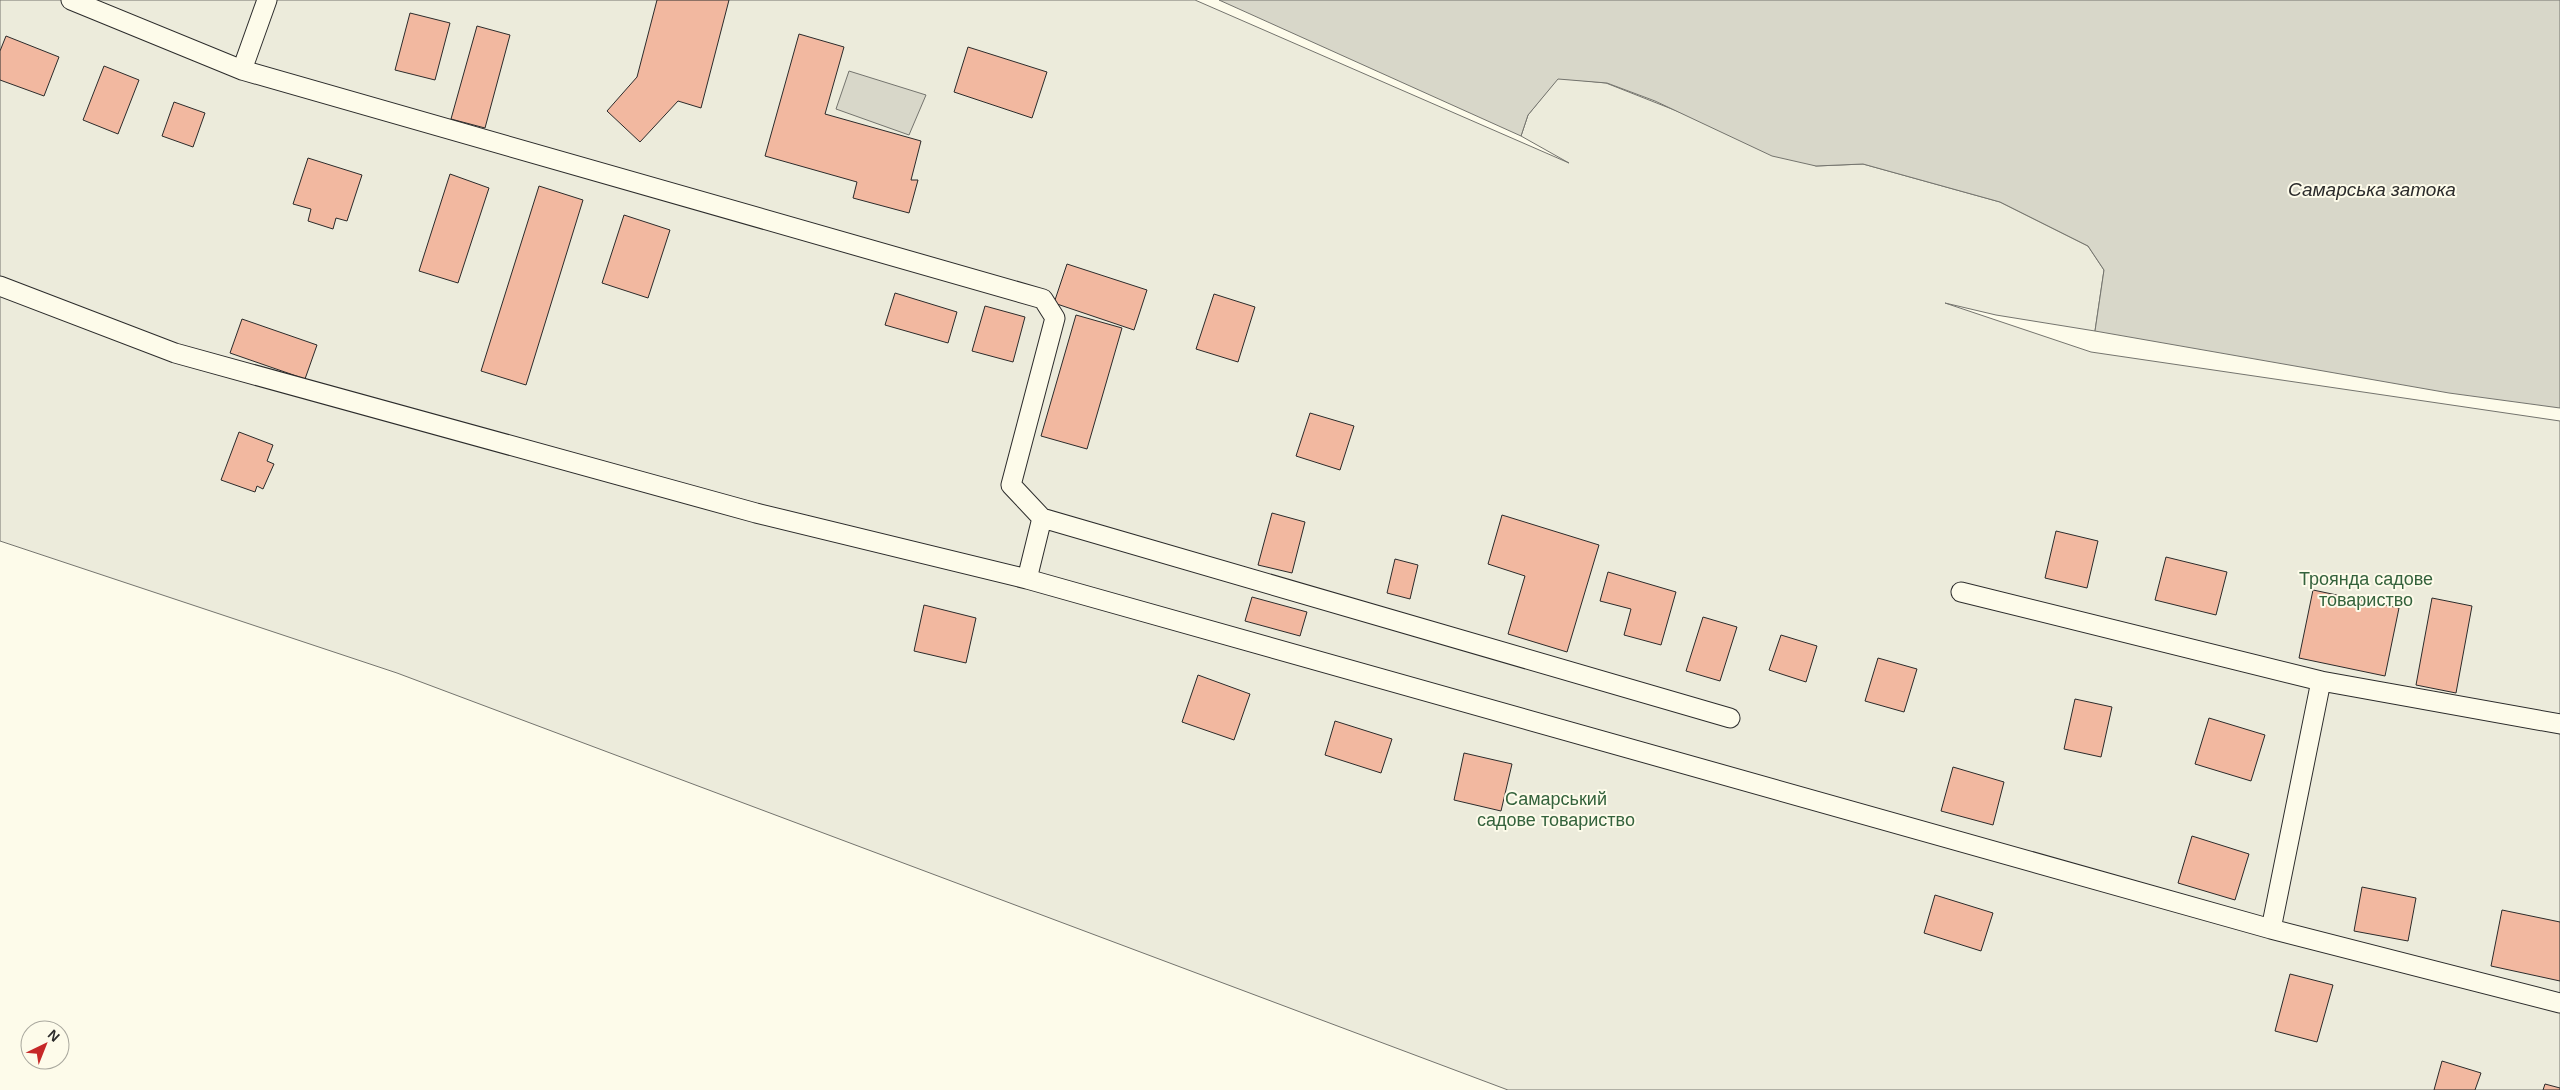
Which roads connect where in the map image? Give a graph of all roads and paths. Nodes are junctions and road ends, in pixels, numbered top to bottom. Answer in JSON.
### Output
{"nodes":[{"id":1,"x":71,"y":0,"type":"edge"},
{"id":2,"x":267,"y":0,"type":"edge"},
{"id":3,"x":242,"y":70,"type":"junction"},
{"id":4,"x":0,"y":286,"type":"edge"},
{"id":5,"x":1042,"y":518,"type":"junction"},
{"id":6,"x":1027,"y":579,"type":"junction"},
{"id":7,"x":1961,"y":592,"type":"dead end"},
{"id":8,"x":2321,"y":681,"type":"junction"},
{"id":9,"x":1730,"y":718,"type":"dead end"},
{"id":10,"x":2560,"y":724,"type":"edge"},
{"id":11,"x":2271,"y":929,"type":"junction"},
{"id":12,"x":2560,"y":1003,"type":"edge"}],
"edges":[{"from":1,"to":3,"type":"lane"},
{"from":2,"to":3,"type":"lane"},
{"from":3,"to":5,"type":"lane"},
{"from":4,"to":6,"type":"lane"},
{"from":5,"to":6,"type":"lane"},
{"from":5,"to":9,"type":"lane"},
{"from":6,"to":11,"type":"lane"},
{"from":7,"to":8,"type":"lane"},
{"from":8,"to":10,"type":"lane"},
{"from":8,"to":11,"type":"lane"},
{"from":11,"to":12,"type":"lane"}]}
